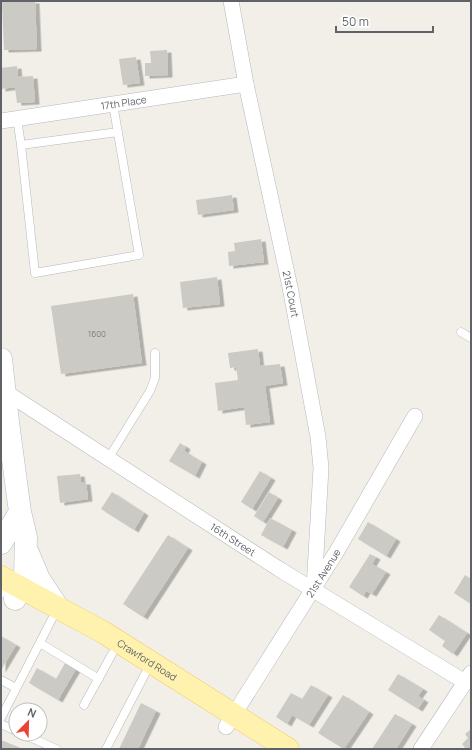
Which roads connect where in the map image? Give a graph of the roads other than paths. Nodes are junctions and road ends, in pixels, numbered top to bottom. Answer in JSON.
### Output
{"nodes":[{"id":1,"x":231,"y":1,"type":"edge"},
{"id":2,"x":246,"y":84,"type":"junction"},
{"id":3,"x":113,"y":104,"type":"junction"},
{"id":4,"x":17,"y":118,"type":"junction"},
{"id":5,"x":1,"y":121,"type":"edge"},
{"id":6,"x":118,"y":132,"type":"junction"},
{"id":7,"x":21,"y":145,"type":"junction"},
{"id":8,"x":461,"y":332,"type":"dead end"},
{"id":9,"x":471,"y":338,"type":"edge"},
{"id":10,"x":155,"y":353,"type":"dead end"},
{"id":11,"x":1,"y":360,"type":"edge"},
{"id":12,"x":4,"y":391,"type":"junction"},
{"id":13,"x":415,"y":416,"type":"dead end"},
{"id":14,"x":4,"y":418,"type":"edge"},
{"id":15,"x":108,"y":459,"type":"junction"},
{"id":16,"x":20,"y":512,"type":"junction"},
{"id":17,"x":1,"y":543,"type":"edge"},
{"id":18,"x":26,"y":549,"type":"junction"},
{"id":19,"x":8,"y":589,"type":"edge"},
{"id":20,"x":314,"y":590,"type":"junction"},
{"id":21,"x":54,"y":612,"type":"junction"},
{"id":22,"x":40,"y":643,"type":"junction"},
{"id":23,"x":112,"y":654,"type":"junction"},
{"id":24,"x":145,"y":674,"type":"junction"},
{"id":25,"x":99,"y":679,"type":"junction"},
{"id":26,"x":469,"y":679,"type":"edge"},
{"id":27,"x":1,"y":680,"type":"edge"},
{"id":28,"x":16,"y":688,"type":"junction"},
{"id":29,"x":84,"y":705,"type":"dead end"},
{"id":30,"x":1,"y":718,"type":"edge"},
{"id":31,"x":231,"y":721,"type":"junction"},
{"id":32,"x":41,"y":742,"type":"edge"},
{"id":33,"x":56,"y":749,"type":"edge"},
{"id":34,"x":106,"y":749,"type":"edge"},
{"id":35,"x":260,"y":749,"type":"edge"},
{"id":36,"x":288,"y":749,"type":"edge"},
{"id":37,"x":421,"y":749,"type":"edge"}],
"edges":[{"from":1,"to":2,"type":"street","name":"21st Court"},
{"from":2,"to":3,"type":"street","name":"17th Place"},
{"from":2,"to":20,"type":"street","name":"21st Court"},
{"from":3,"to":4,"type":"street","name":"17th Place"},
{"from":3,"to":6,"type":"lane"},
{"from":4,"to":5,"type":"street","name":"17th Place"},
{"from":4,"to":7,"type":"lane"},
{"from":6,"to":7,"type":"lane"},
{"from":6,"to":7,"type":"lane"},
{"from":8,"to":9,"type":"lane"},
{"from":10,"to":15,"type":"lane"},
{"from":11,"to":12,"type":"main road"},
{"from":12,"to":14,"type":"main road"},
{"from":12,"to":15,"type":"street","name":"16th Street"},
{"from":13,"to":20,"type":"street","name":"21st Avenue"},
{"from":14,"to":16,"type":"main road"},
{"from":15,"to":20,"type":"street","name":"16th Street"},
{"from":16,"to":17,"type":"main road"},
{"from":16,"to":18,"type":"main road"},
{"from":16,"to":19,"type":"main road"},
{"from":18,"to":19,"type":"main road"},
{"from":18,"to":21,"type":"main road"},
{"from":19,"to":21,"type":"main road","name":"Crawford Road"},
{"from":20,"to":26,"type":"street","name":"16th Street"},
{"from":20,"to":31,"type":"street","name":"21st Avenue"},
{"from":21,"to":22,"type":"lane"},
{"from":21,"to":23,"type":"main road","name":"Crawford Road"},
{"from":21,"to":31,"type":"main road","name":"Crawford Road"},
{"from":22,"to":25,"type":"lane"},
{"from":22,"to":28,"type":"lane"},
{"from":23,"to":24,"type":"main road","name":"Crawford Road"},
{"from":23,"to":25,"type":"lane"},
{"from":24,"to":31,"type":"main road","name":"Crawford Road"},
{"from":24,"to":34,"type":"lane"},
{"from":25,"to":29,"type":"lane"},
{"from":26,"to":37,"type":"street"},
{"from":27,"to":28,"type":"lane"},
{"from":28,"to":30,"type":"lane"},
{"from":31,"to":35,"type":"main road","name":"Crawford Road"},
{"from":31,"to":36,"type":"main road","name":"Crawford Road"},
{"from":32,"to":33,"type":"lane"}]}
